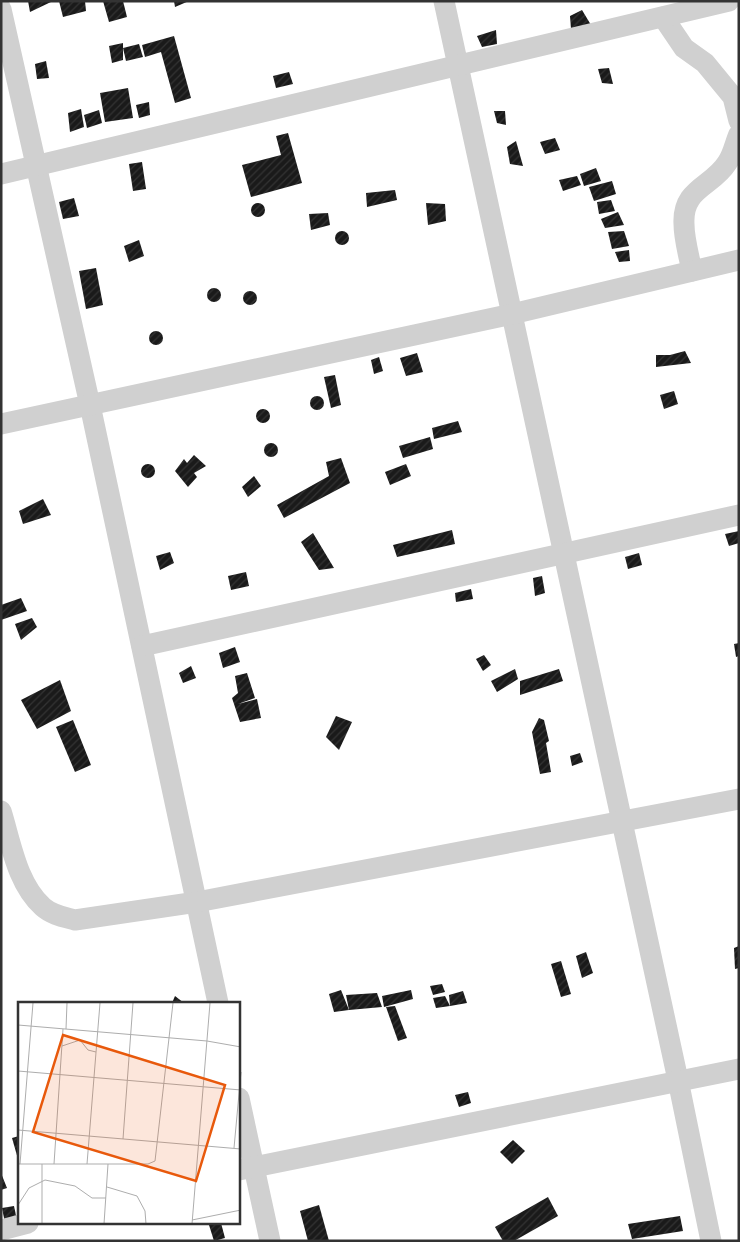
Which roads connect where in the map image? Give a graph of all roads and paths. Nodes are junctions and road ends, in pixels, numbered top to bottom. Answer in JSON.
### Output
{"nodes":[{"id":1,"x":444,"y":1,"type":"edge"},
{"id":2,"x":729,"y":1,"type":"edge"},
{"id":3,"x":1,"y":9,"type":"edge"},
{"id":4,"x":663,"y":17,"type":"junction"},
{"id":5,"x":458,"y":65,"type":"junction"},
{"id":6,"x":739,"y":121,"type":"edge"},
{"id":7,"x":739,"y":134,"type":"edge"},
{"id":8,"x":35,"y":167,"type":"junction"},
{"id":9,"x":1,"y":174,"type":"edge"},
{"id":10,"x":739,"y":260,"type":"edge"},
{"id":11,"x":692,"y":271,"type":"junction"},
{"id":12,"x":512,"y":314,"type":"junction"},
{"id":13,"x":90,"y":405,"type":"junction"},
{"id":14,"x":1,"y":424,"type":"edge"},
{"id":15,"x":739,"y":515,"type":"edge"},
{"id":16,"x":564,"y":553,"type":"junction"},
{"id":17,"x":142,"y":646,"type":"junction"},
{"id":18,"x":739,"y":799,"type":"edge"},
{"id":19,"x":1,"y":811,"type":"edge"},
{"id":20,"x":622,"y":823,"type":"junction"},
{"id":21,"x":197,"y":902,"type":"junction"},
{"id":22,"x":218,"y":1002,"type":"edge"},
{"id":23,"x":739,"y":1069,"type":"edge"},
{"id":24,"x":678,"y":1080,"type":"junction"},
{"id":25,"x":240,"y":1108,"type":"edge"},
{"id":26,"x":246,"y":1168,"type":"edge"},
{"id":27,"x":24,"y":1224,"type":"edge"},
{"id":28,"x":1,"y":1230,"type":"edge"},
{"id":29,"x":270,"y":1241,"type":"edge"},
{"id":30,"x":711,"y":1241,"type":"edge"}],
"edges":[{"from":1,"to":5,"type":"street"},
{"from":2,"to":4,"type":"street"},
{"from":3,"to":8,"type":"street"},
{"from":4,"to":5,"type":"street"},
{"from":4,"to":6,"type":"street"},
{"from":5,"to":8,"type":"street"},
{"from":5,"to":12,"type":"street"},
{"from":7,"to":11,"type":"street"},
{"from":8,"to":9,"type":"street"},
{"from":8,"to":13,"type":"street"},
{"from":10,"to":11,"type":"street"},
{"from":11,"to":12,"type":"street"},
{"from":12,"to":13,"type":"street"},
{"from":12,"to":16,"type":"street"},
{"from":13,"to":14,"type":"street"},
{"from":13,"to":17,"type":"street"},
{"from":15,"to":16,"type":"street"},
{"from":16,"to":17,"type":"street"},
{"from":16,"to":20,"type":"street"},
{"from":17,"to":21,"type":"street"},
{"from":18,"to":20,"type":"street"},
{"from":19,"to":21,"type":"street"},
{"from":20,"to":21,"type":"street"},
{"from":20,"to":24,"type":"street"},
{"from":21,"to":22,"type":"street"},
{"from":23,"to":24,"type":"street"},
{"from":24,"to":26,"type":"street"},
{"from":24,"to":30,"type":"street"},
{"from":25,"to":26,"type":"street"},
{"from":26,"to":29,"type":"street"},
{"from":27,"to":28,"type":"street"}]}
